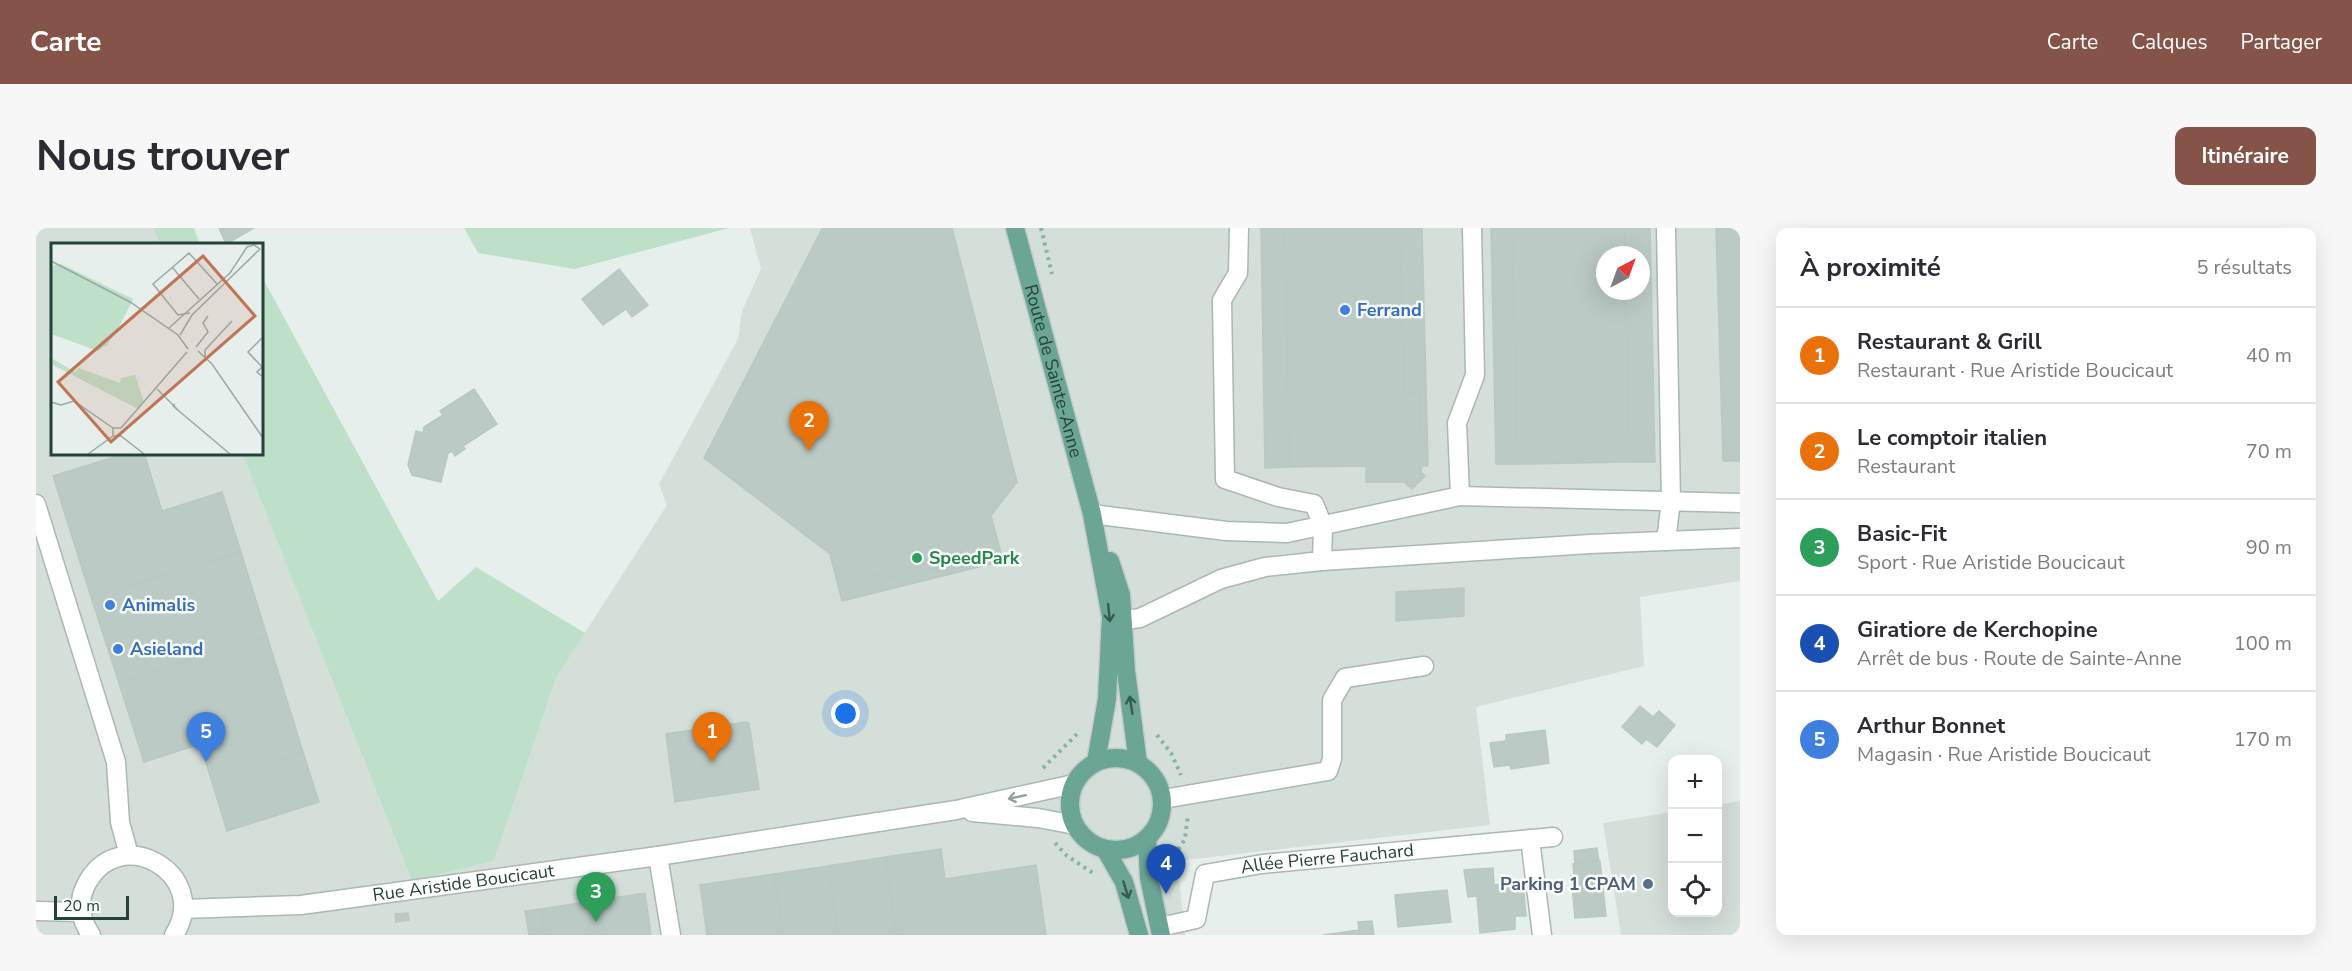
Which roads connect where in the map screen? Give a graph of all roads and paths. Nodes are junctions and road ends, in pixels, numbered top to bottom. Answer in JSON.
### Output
{"nodes":[{"id":1,"x":1015,"y":228,"type":"edge"},
{"id":2,"x":1239,"y":228,"type":"edge"},
{"id":3,"x":1472,"y":228,"type":"edge"},
{"id":4,"x":1666,"y":228,"type":"edge"},
{"id":5,"x":1460,"y":496,"type":"junction"},
{"id":6,"x":1671,"y":501,"type":"junction"},
{"id":7,"x":1740,"y":502,"type":"edge"},
{"id":8,"x":36,"y":504,"type":"edge"},
{"id":9,"x":1092,"y":514,"type":"junction"},
{"id":10,"x":1323,"y":526,"type":"junction"},
{"id":11,"x":1740,"y":538,"type":"edge"},
{"id":12,"x":1666,"y":541,"type":"junction"},
{"id":13,"x":1322,"y":561,"type":"junction"},
{"id":14,"x":1125,"y":620,"type":"junction"},
{"id":15,"x":1424,"y":666,"type":"dead end"},
{"id":16,"x":1084,"y":729,"type":"dead end"},
{"id":17,"x":1154,"y":732,"type":"dead end"},
{"id":18,"x":1096,"y":762,"type":"junction"},
{"id":19,"x":1138,"y":763,"type":"junction"},
{"id":20,"x":1180,"y":770,"type":"dead end"},
{"id":21,"x":1041,"y":771,"type":"dead end"},
{"id":22,"x":1074,"y":784,"type":"junction"},
{"id":23,"x":1163,"y":799,"type":"junction"},
{"id":24,"x":956,"y":810,"type":"junction"},
{"id":25,"x":1189,"y":817,"type":"dead end"},
{"id":26,"x":1075,"y":825,"type":"junction"},
{"id":27,"x":1554,"y":837,"type":"dead end"},
{"id":28,"x":1148,"y":839,"type":"junction"},
{"id":29,"x":1530,"y":839,"type":"junction"},
{"id":30,"x":1053,"y":842,"type":"dead end"},
{"id":31,"x":1105,"y":849,"type":"junction"},
{"id":32,"x":129,"y":855,"type":"junction"},
{"id":33,"x":658,"y":856,"type":"junction"},
{"id":34,"x":1166,"y":867,"type":"dead end"},
{"id":35,"x":1101,"y":877,"type":"dead end"},
{"id":36,"x":183,"y":909,"type":"junction"},
{"id":37,"x":36,"y":911,"type":"edge"},
{"id":38,"x":80,"y":912,"type":"junction"},
{"id":39,"x":1160,"y":931,"type":"edge"},
{"id":40,"x":91,"y":935,"type":"edge"},
{"id":41,"x":174,"y":935,"type":"edge"},
{"id":42,"x":671,"y":935,"type":"edge"},
{"id":43,"x":1139,"y":935,"type":"edge"},
{"id":44,"x":1542,"y":935,"type":"edge"}],
"edges":[{"from":1,"to":9,"type":"main road","name":"Route de Sainte-Anne"},
{"from":2,"to":10,"type":"street"},
{"from":3,"to":5,"type":"street"},
{"from":4,"to":6,"type":"street"},
{"from":5,"to":6,"type":"street"},
{"from":5,"to":10,"type":"street"},
{"from":6,"to":7,"type":"street"},
{"from":6,"to":12,"type":"street"},
{"from":8,"to":32,"type":"street"},
{"from":9,"to":10,"type":"street"},
{"from":9,"to":14,"type":"main road","name":"Route de Sainte-Anne"},
{"from":9,"to":18,"type":"main road","name":"Route de Sainte-Anne","one_way":true},
{"from":10,"to":13,"type":"street"},
{"from":11,"to":12,"type":"street"},
{"from":12,"to":13,"type":"street"},
{"from":13,"to":14,"type":"street"},
{"from":19,"to":14,"type":"main road","name":"Route de Sainte-Anne","one_way":true},
{"from":15,"to":23,"type":"street"},
{"from":16,"to":21,"type":"path"},
{"from":17,"to":20,"type":"path"},
{"from":18,"to":19,"type":"main road"},
{"from":18,"to":22,"type":"main road"},
{"from":19,"to":23,"type":"main road"},
{"from":22,"to":24,"type":"street","name":"Rue Aristide Boucicaut","one_way":true},
{"from":22,"to":26,"type":"main road"},
{"from":23,"to":28,"type":"main road"},
{"from":24,"to":26,"type":"street","name":"Rue Aristide Boucicaut"},
{"from":24,"to":33,"type":"street","name":"Rue Aristide Boucicaut"},
{"from":25,"to":34,"type":"path"},
{"from":26,"to":31,"type":"main road"},
{"from":27,"to":29,"type":"street","name":"Allée Pierre Fauchard"},
{"from":28,"to":31,"type":"main road"},
{"from":28,"to":39,"type":"main road"},
{"from":29,"to":39,"type":"street","name":"Allée Pierre Fauchard"},
{"from":29,"to":44,"type":"street"},
{"from":30,"to":35,"type":"path"},
{"from":31,"to":43,"type":"main road","one_way":true},
{"from":32,"to":36,"type":"street"},
{"from":32,"to":38,"type":"street"},
{"from":33,"to":36,"type":"street","name":"Rue Aristide Boucicaut"},
{"from":33,"to":42,"type":"street"},
{"from":36,"to":41,"type":"street"},
{"from":37,"to":38,"type":"street"},
{"from":38,"to":40,"type":"street"}]}
